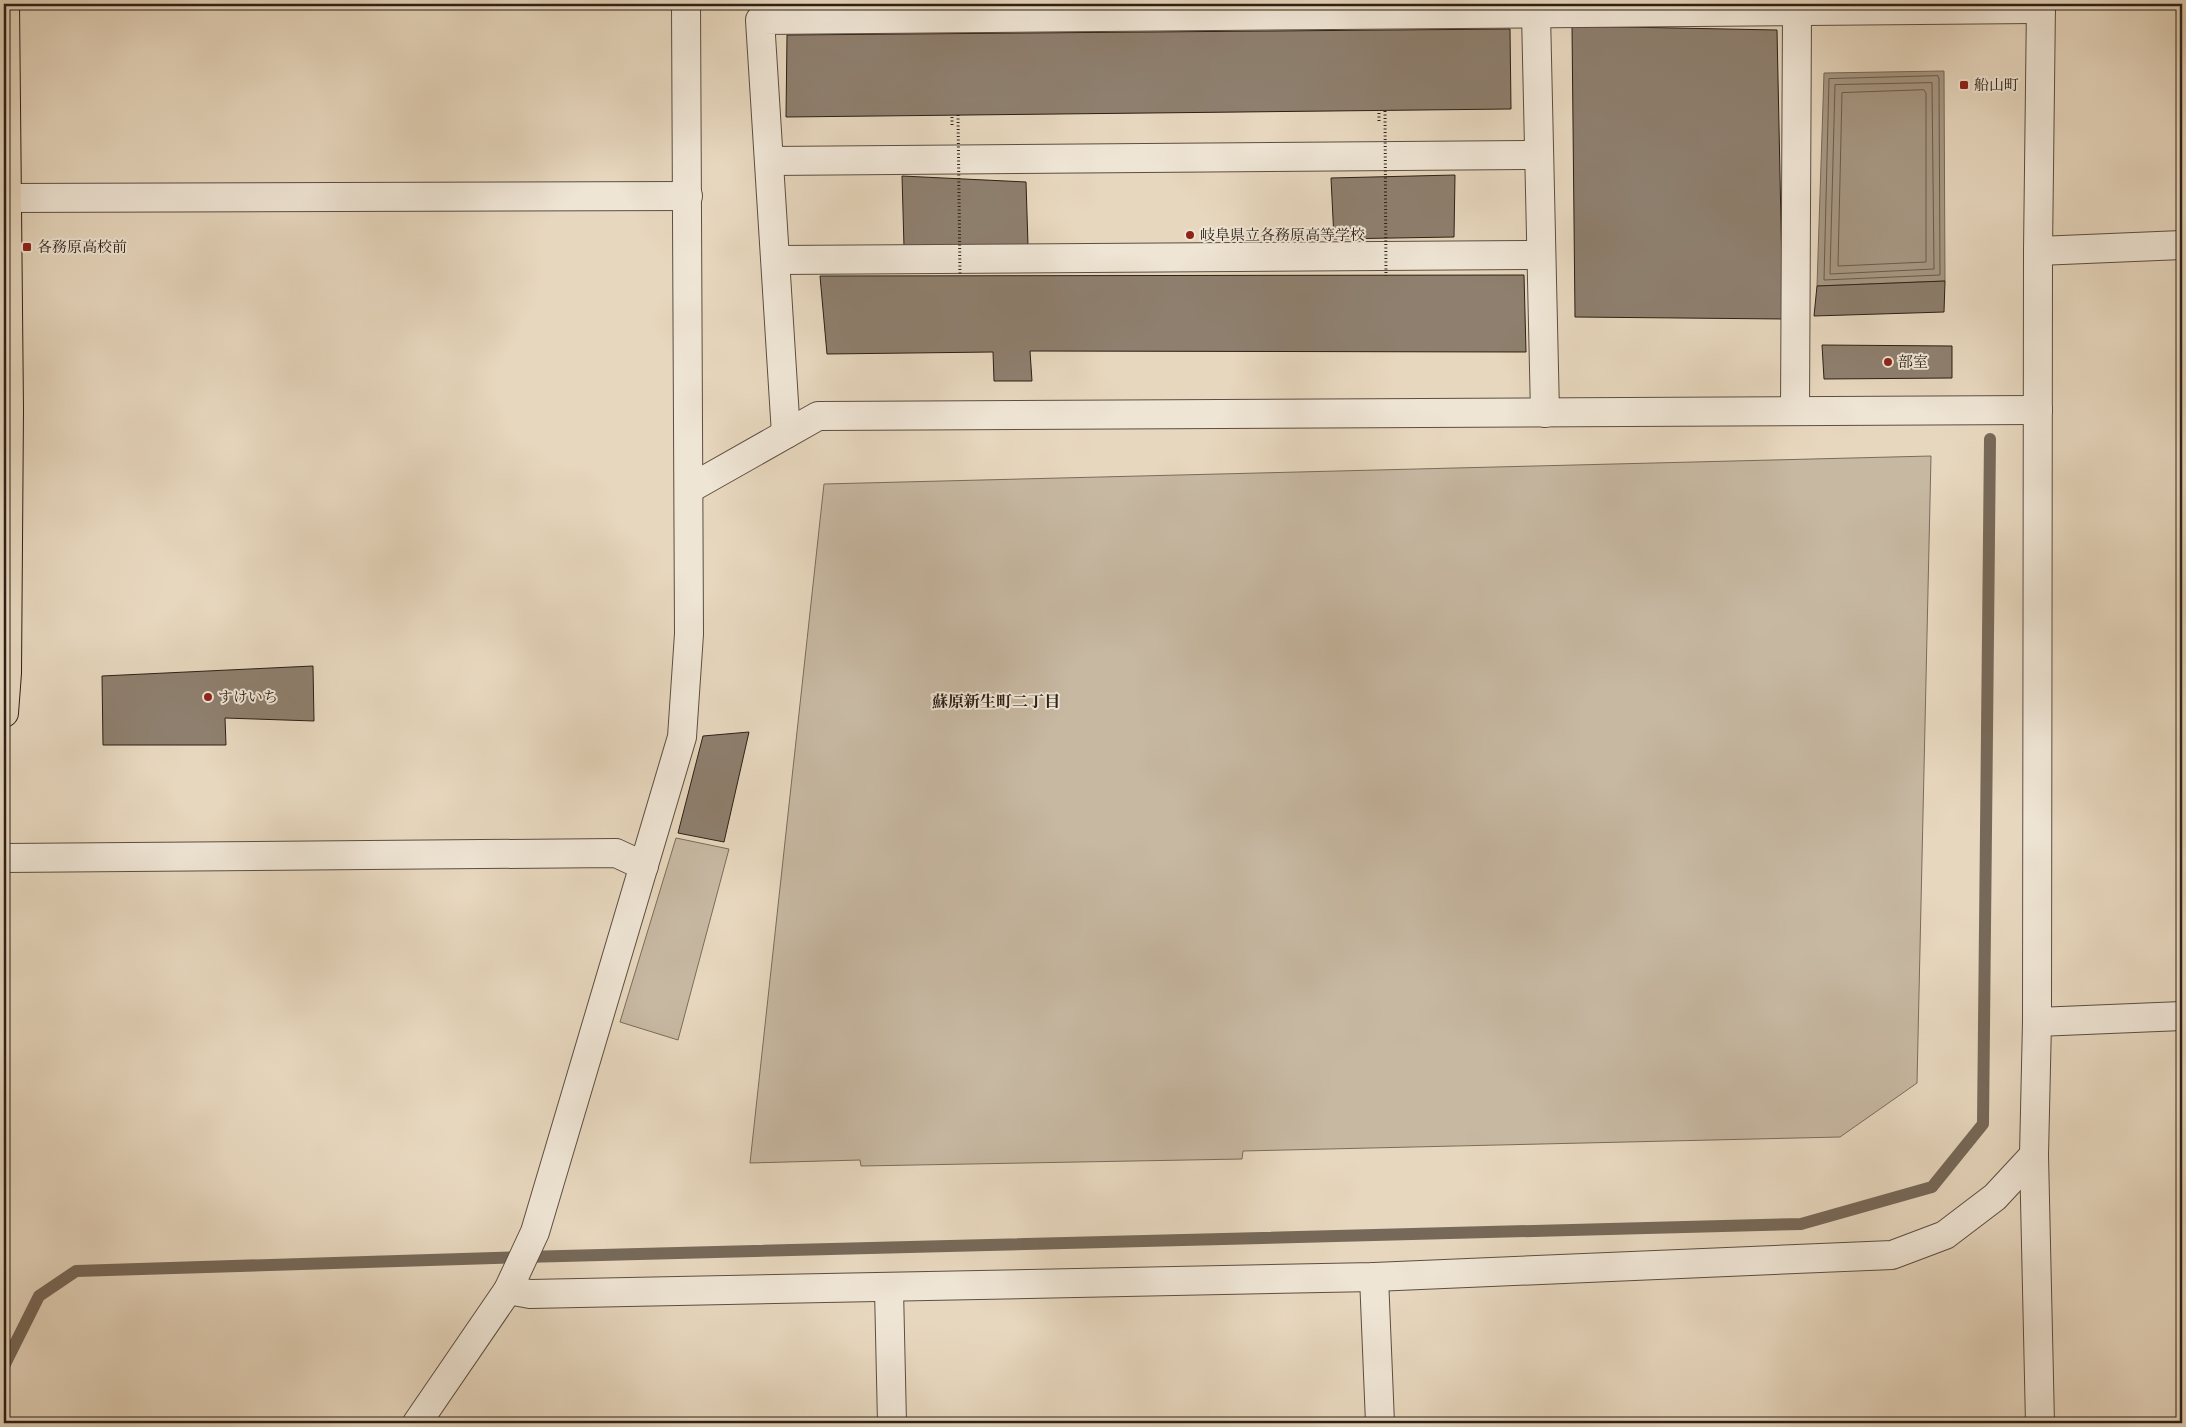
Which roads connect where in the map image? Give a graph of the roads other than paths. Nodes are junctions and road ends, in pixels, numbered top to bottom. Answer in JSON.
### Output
{"nodes":[{"id":1,"x":5,"y":4,"type":"edge"},
{"id":2,"x":686,"y":4,"type":"edge"},
{"id":3,"x":2041,"y":7,"type":"edge"},
{"id":4,"x":1797,"y":12,"type":"junction"},
{"id":5,"x":1536,"y":14,"type":"junction"},
{"id":6,"x":1539,"y":155,"type":"junction"},
{"id":7,"x":770,"y":161,"type":"junction"},
{"id":8,"x":688,"y":196,"type":"junction"},
{"id":9,"x":6,"y":198,"type":"edge"},
{"id":10,"x":2182,"y":245,"type":"edge"},
{"id":11,"x":2038,"y":251,"type":"junction"},
{"id":12,"x":1541,"y":255,"type":"junction"},
{"id":13,"x":776,"y":260,"type":"junction"},
{"id":14,"x":2038,"y":410,"type":"junction"},
{"id":15,"x":1795,"y":412,"type":"junction"},
{"id":16,"x":1545,"y":413,"type":"junction"},
{"id":17,"x":786,"y":434,"type":"junction"},
{"id":18,"x":689,"y":489,"type":"junction"},
{"id":19,"x":4,"y":713,"type":"edge"},
{"id":20,"x":4,"y":858,"type":"edge"},
{"id":21,"x":644,"y":866,"type":"junction"},
{"id":22,"x":2182,"y":1016,"type":"edge"},
{"id":23,"x":2037,"y":1022,"type":"junction"},
{"id":24,"x":2034,"y":1155,"type":"junction"},
{"id":25,"x":1374,"y":1278,"type":"junction"},
{"id":26,"x":889,"y":1289,"type":"junction"},
{"id":27,"x":508,"y":1290,"type":"junction"},
{"id":28,"x":418,"y":1423,"type":"edge"},
{"id":29,"x":892,"y":1423,"type":"edge"},
{"id":30,"x":1380,"y":1423,"type":"edge"},
{"id":31,"x":2040,"y":1423,"type":"edge"}],
"edges":[{"from":1,"to":9,"type":"main road"},
{"from":2,"to":8,"type":"street"},
{"from":3,"to":4,"type":"street"},
{"from":3,"to":11,"type":"street"},
{"from":4,"to":5,"type":"street"},
{"from":4,"to":15,"type":"street"},
{"from":5,"to":6,"type":"street"},
{"from":5,"to":7,"type":"street"},
{"from":6,"to":7,"type":"street"},
{"from":6,"to":12,"type":"street"},
{"from":7,"to":13,"type":"street"},
{"from":8,"to":9,"type":"street"},
{"from":8,"to":18,"type":"street"},
{"from":9,"to":19,"type":"main road"},
{"from":10,"to":11,"type":"street"},
{"from":11,"to":14,"type":"street"},
{"from":12,"to":13,"type":"street"},
{"from":12,"to":16,"type":"street"},
{"from":13,"to":17,"type":"street"},
{"from":14,"to":15,"type":"street"},
{"from":14,"to":23,"type":"street"},
{"from":15,"to":16,"type":"street"},
{"from":16,"to":17,"type":"street"},
{"from":17,"to":18,"type":"street"},
{"from":18,"to":21,"type":"street"},
{"from":20,"to":21,"type":"street"},
{"from":21,"to":27,"type":"street"},
{"from":22,"to":23,"type":"street"},
{"from":23,"to":24,"type":"street"},
{"from":24,"to":25,"type":"street"},
{"from":24,"to":31,"type":"street"},
{"from":25,"to":26,"type":"street"},
{"from":25,"to":30,"type":"street"},
{"from":26,"to":27,"type":"street"},
{"from":26,"to":29,"type":"street"},
{"from":27,"to":28,"type":"street"}]}
